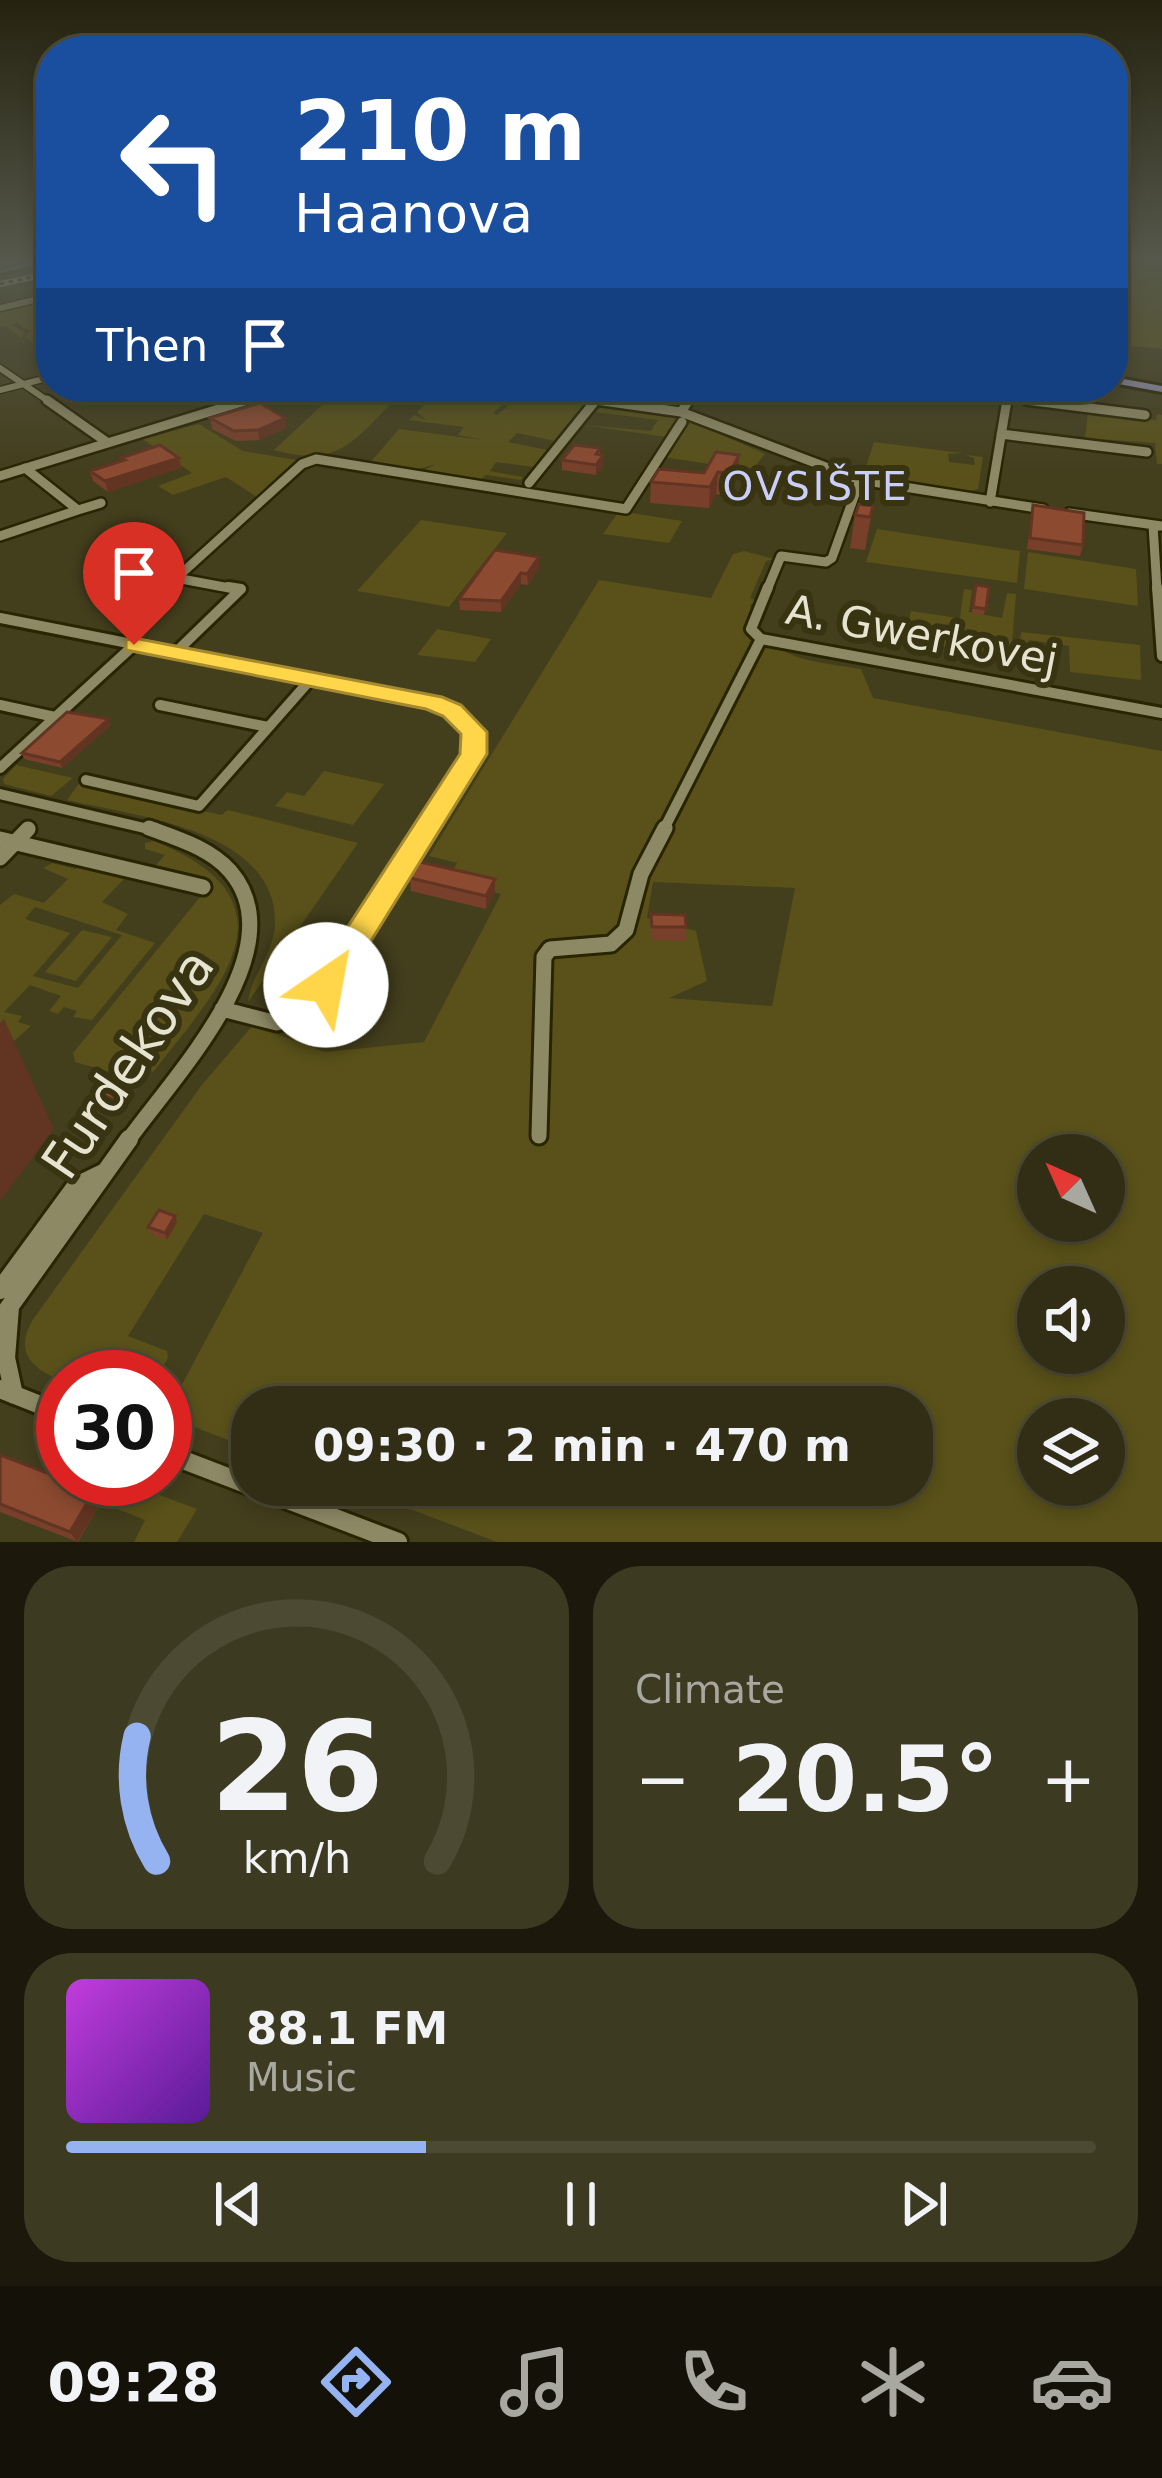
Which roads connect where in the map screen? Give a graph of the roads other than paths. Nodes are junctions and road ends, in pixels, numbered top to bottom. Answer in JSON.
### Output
{"nodes":[{"id":1,"x":0,"y":368,"type":"edge"},
{"id":2,"x":36,"y":380,"type":"edge"},
{"id":3,"x":1128,"y":380,"type":"edge"},
{"id":4,"x":21,"y":383,"type":"junction"},
{"id":5,"x":1162,"y":386,"type":"edge"},
{"id":6,"x":0,"y":390,"type":"edge"},
{"id":7,"x":36,"y":393,"type":"joint"},
{"id":8,"x":49,"y":402,"type":"edge"},
{"id":9,"x":226,"y":402,"type":"edge"},
{"id":10,"x":241,"y":402,"type":"edge"},
{"id":11,"x":594,"y":402,"type":"edge"},
{"id":12,"x":606,"y":402,"type":"edge"},
{"id":13,"x":690,"y":402,"type":"edge"},
{"id":14,"x":1006,"y":402,"type":"edge"},
{"id":15,"x":1054,"y":402,"type":"edge"},
{"id":16,"x":231,"y":405,"type":"junction"},
{"id":17,"x":59,"y":409,"type":"junction"},
{"id":18,"x":1145,"y":415,"type":"dead end"},
{"id":19,"x":681,"y":417,"type":"junction"},
{"id":20,"x":1001,"y":434,"type":"junction"},
{"id":21,"x":86,"y":435,"type":"junction"},
{"id":22,"x":104,"y":440,"type":"junction"},
{"id":23,"x":1147,"y":452,"type":"dead end"},
{"id":24,"x":71,"y":454,"type":"junction"},
{"id":25,"x":25,"y":468,"type":"junction"},
{"id":26,"x":0,"y":476,"type":"edge"},
{"id":27,"x":860,"y":480,"type":"junction"},
{"id":28,"x":529,"y":483,"type":"dead end"},
{"id":29,"x":990,"y":502,"type":"junction"},
{"id":30,"x":101,"y":503,"type":"dead end"},
{"id":31,"x":1043,"y":509,"type":"edge"},
{"id":32,"x":75,"y":511,"type":"junction"},
{"id":33,"x":1069,"y":513,"type":"edge"},
{"id":34,"x":1157,"y":526,"type":"edge"},
{"id":35,"x":0,"y":536,"type":"edge"},
{"id":36,"x":0,"y":619,"type":"edge"},
{"id":37,"x":761,"y":639,"type":"junction"},
{"id":38,"x":134,"y":645,"type":"junction"},
{"id":39,"x":176,"y":653,"type":"junction"},
{"id":40,"x":1162,"y":656,"type":"edge"},
{"id":41,"x":311,"y":680,"type":"junction"},
{"id":42,"x":0,"y":705,"type":"edge"},
{"id":43,"x":160,"y":705,"type":"dead end"},
{"id":44,"x":1162,"y":713,"type":"edge"},
{"id":45,"x":56,"y":717,"type":"junction"},
{"id":46,"x":268,"y":727,"type":"junction"},
{"id":47,"x":1,"y":766,"type":"edge"},
{"id":48,"x":86,"y":780,"type":"dead end"},
{"id":49,"x":0,"y":794,"type":"edge"},
{"id":50,"x":28,"y":829,"type":"dead end"},
{"id":51,"x":0,"y":839,"type":"edge"},
{"id":52,"x":16,"y":843,"type":"junction"},
{"id":53,"x":0,"y":858,"type":"edge"},
{"id":54,"x":203,"y":887,"type":"dead end"},
{"id":55,"x":222,"y":1009,"type":"junction"},
{"id":56,"x":539,"y":1136,"type":"dead end"},
{"id":57,"x":3,"y":1306,"type":"edge"},
{"id":58,"x":5,"y":1395,"type":"edge"},
{"id":59,"x":36,"y":1405,"type":"edge"},
{"id":60,"x":192,"y":1463,"type":"edge"},
{"id":61,"x":398,"y":1542,"type":"edge"}],
"edges":[{"from":1,"to":4,"type":"street"},
{"from":2,"to":4,"type":"street"},
{"from":3,"to":5,"type":"main road"},
{"from":4,"to":6,"type":"street"},
{"from":4,"to":7,"type":"street"},
{"from":6,"to":7,"type":"street"},
{"from":8,"to":17,"type":"street"},
{"from":9,"to":16,"type":"street"},
{"from":10,"to":16,"type":"street"},
{"from":11,"to":28,"type":"street"},
{"from":12,"to":19,"type":"street"},
{"from":13,"to":19,"type":"street"},
{"from":14,"to":20,"type":"street"},
{"from":15,"to":18,"type":"street"},
{"from":16,"to":22,"type":"street"},
{"from":17,"to":21,"type":"street"},
{"from":17,"to":22,"type":"street"},
{"from":19,"to":27,"type":"street"},
{"from":19,"to":39,"type":"street"},
{"from":20,"to":23,"type":"street"},
{"from":20,"to":29,"type":"street"},
{"from":21,"to":22,"type":"street"},
{"from":21,"to":24,"type":"street"},
{"from":22,"to":24,"type":"street"},
{"from":24,"to":25,"type":"street"},
{"from":25,"to":26,"type":"street"},
{"from":25,"to":32,"type":"street"},
{"from":27,"to":29,"type":"street"},
{"from":27,"to":37,"type":"street","name":"A. Gwerkovej"},
{"from":29,"to":31,"type":"street"},
{"from":30,"to":32,"type":"street"},
{"from":32,"to":35,"type":"street"},
{"from":33,"to":34,"type":"street"},
{"from":34,"to":40,"type":"street"},
{"from":36,"to":38,"type":"street"},
{"from":37,"to":44,"type":"street","name":"A. Gwerkovej"},
{"from":37,"to":56,"type":"street"},
{"from":38,"to":39,"type":"street"},
{"from":38,"to":45,"type":"street"},
{"from":39,"to":41,"type":"street"},
{"from":41,"to":46,"type":"street"},
{"from":41,"to":55,"type":"street"},
{"from":42,"to":45,"type":"street"},
{"from":43,"to":46,"type":"street"},
{"from":45,"to":47,"type":"street"},
{"from":46,"to":48,"type":"street"},
{"from":49,"to":55,"type":"street","name":"Furdekova"},
{"from":50,"to":52,"type":"street"},
{"from":51,"to":52,"type":"street","name":"Furdekova"},
{"from":52,"to":53,"type":"street"},
{"from":52,"to":54,"type":"street","name":"Furdekova"},
{"from":55,"to":57,"type":"street","name":"Furdekova"},
{"from":57,"to":58,"type":"street"},
{"from":58,"to":59,"type":"street"},
{"from":60,"to":61,"type":"street"}]}
